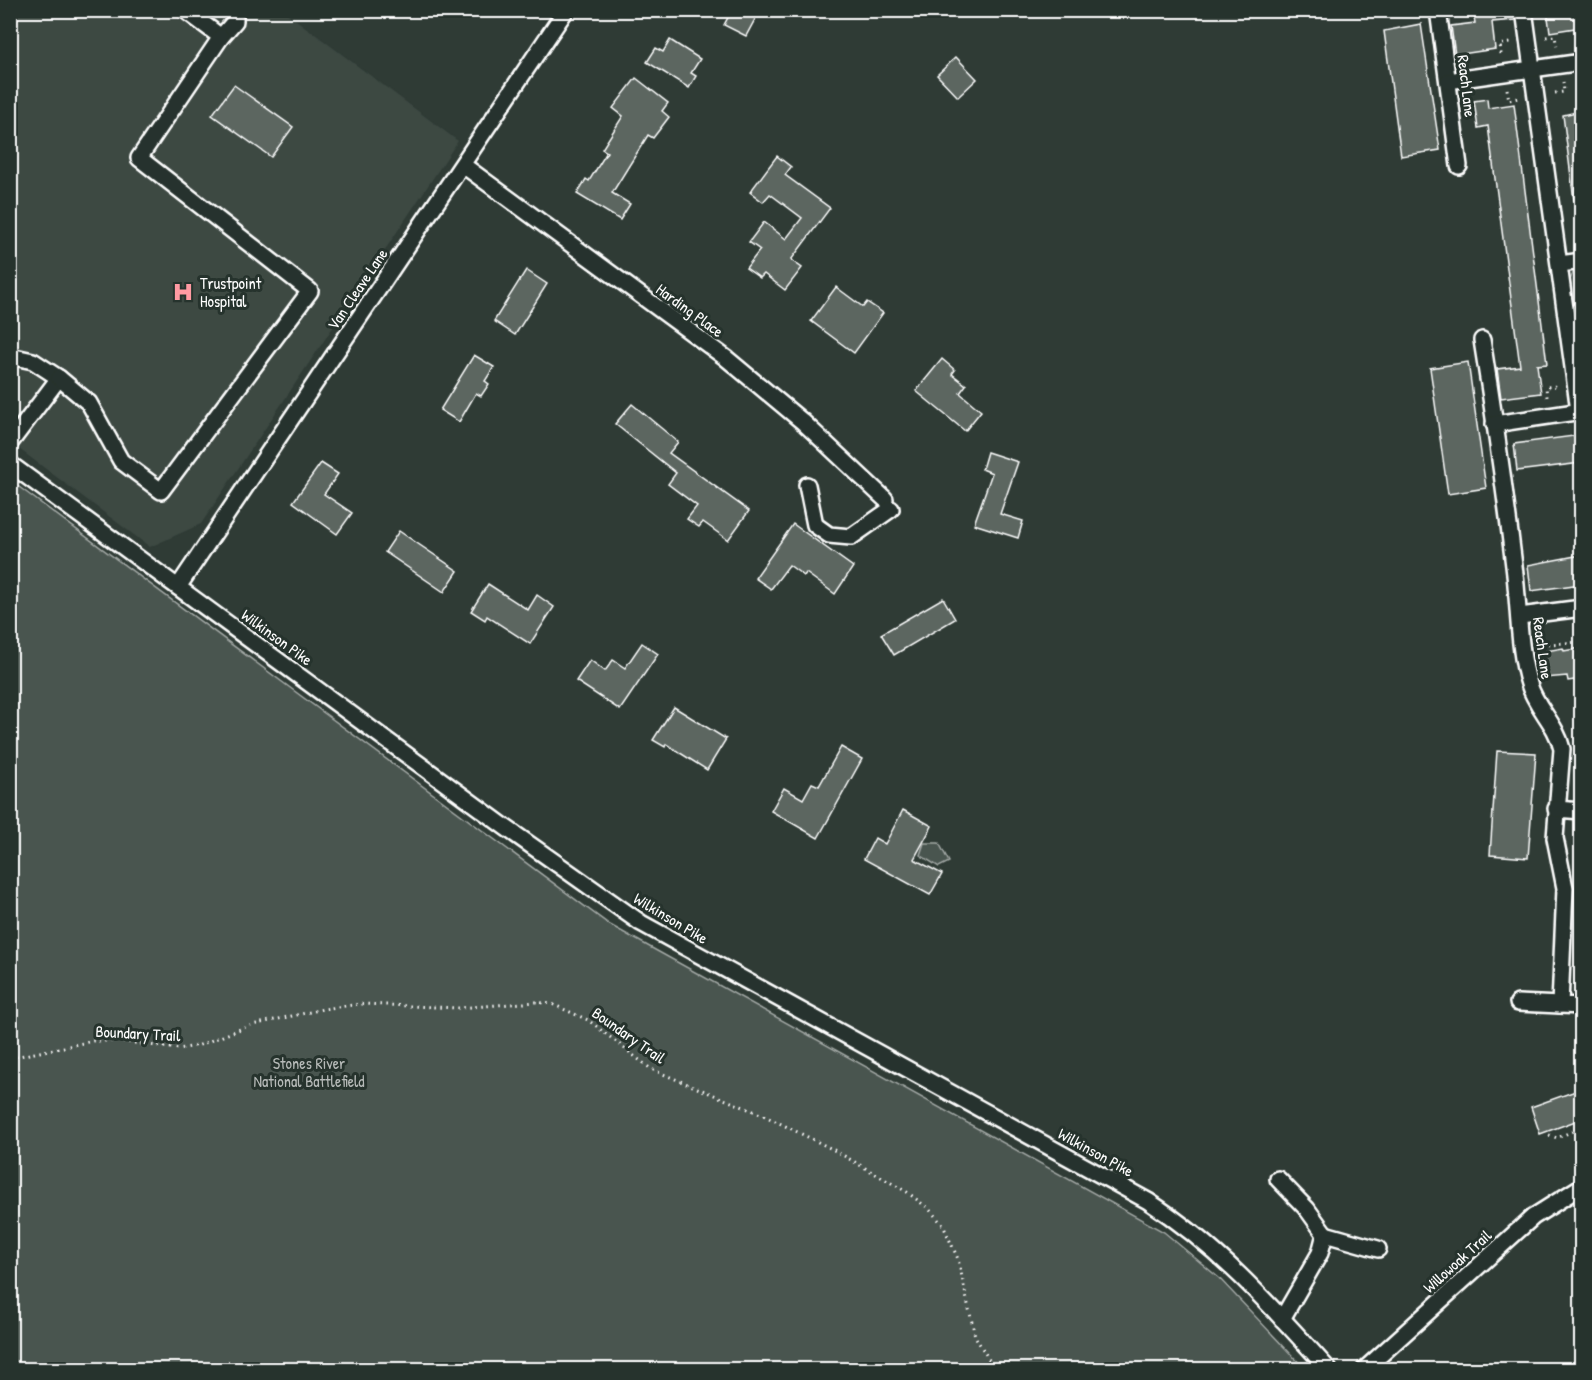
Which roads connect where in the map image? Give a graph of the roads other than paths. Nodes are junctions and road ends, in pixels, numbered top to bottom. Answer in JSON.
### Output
{"nodes":[{"id":1,"x":185,"y":10,"type":"edge"},
{"id":2,"x":235,"y":10,"type":"edge"},
{"id":3,"x":566,"y":10,"type":"edge"},
{"id":4,"x":1438,"y":10,"type":"edge"},
{"id":5,"x":1524,"y":10,"type":"edge"},
{"id":6,"x":221,"y":37,"type":"junction"},
{"id":7,"x":1581,"y":62,"type":"edge"},
{"id":8,"x":1532,"y":68,"type":"junction"},
{"id":9,"x":1448,"y":81,"type":"junction"},
{"id":10,"x":462,"y":165,"type":"junction"},
{"id":11,"x":1459,"y":166,"type":"dead end"},
{"id":12,"x":1581,"y":261,"type":"edge"},
{"id":13,"x":1560,"y":264,"type":"junction"},
{"id":14,"x":1482,"y":340,"type":"dead end"},
{"id":15,"x":10,"y":356,"type":"edge"},
{"id":16,"x":59,"y":378,"type":"junction"},
{"id":17,"x":1580,"y":411,"type":"edge"},
{"id":18,"x":1494,"y":424,"type":"junction"},
{"id":19,"x":10,"y":443,"type":"edge"},
{"id":20,"x":10,"y":464,"type":"edge"},
{"id":21,"x":807,"y":485,"type":"dead end"},
{"id":22,"x":177,"y":587,"type":"junction"},
{"id":23,"x":1581,"y":608,"type":"edge"},
{"id":24,"x":1520,"y":616,"type":"junction"},
{"id":25,"x":1556,"y":809,"type":"junction"},
{"id":26,"x":1581,"y":811,"type":"edge"},
{"id":27,"x":1518,"y":1003,"type":"dead end"},
{"id":28,"x":1560,"y":1005,"type":"junction"},
{"id":29,"x":1581,"y":1006,"type":"edge"},
{"id":30,"x":1278,"y":1179,"type":"dead end"},
{"id":31,"x":1581,"y":1186,"type":"edge"},
{"id":32,"x":1325,"y":1234,"type":"junction"},
{"id":33,"x":1378,"y":1249,"type":"dead end"},
{"id":34,"x":1282,"y":1319,"type":"junction"},
{"id":35,"x":1329,"y":1370,"type":"edge"},
{"id":36,"x":1364,"y":1370,"type":"edge"}],
"edges":[{"from":1,"to":6,"type":"street"},
{"from":2,"to":6,"type":"street"},
{"from":3,"to":10,"type":"street","name":"Van Cleave Lane"},
{"from":4,"to":9,"type":"street","name":"Reach Lane"},
{"from":5,"to":8,"type":"street"},
{"from":6,"to":16,"type":"street"},
{"from":7,"to":8,"type":"street"},
{"from":8,"to":9,"type":"street"},
{"from":8,"to":13,"type":"street"},
{"from":9,"to":11,"type":"street","name":"Reach Lane"},
{"from":10,"to":21,"type":"street","name":"Harding Place"},
{"from":10,"to":22,"type":"street","name":"Van Cleave Lane"},
{"from":12,"to":13,"type":"street"},
{"from":13,"to":17,"type":"street"},
{"from":14,"to":18,"type":"street","name":"Reach Lane"},
{"from":15,"to":16,"type":"street"},
{"from":16,"to":19,"type":"street"},
{"from":17,"to":18,"type":"street"},
{"from":18,"to":24,"type":"street","name":"Reach Lane"},
{"from":20,"to":22,"type":"street","name":"Wilkinson Pike"},
{"from":22,"to":34,"type":"street","name":"Wilkinson Pike"},
{"from":23,"to":24,"type":"street"},
{"from":24,"to":25,"type":"street","name":"Reach Lane"},
{"from":25,"to":26,"type":"street"},
{"from":25,"to":28,"type":"street","name":"Reach Lane"},
{"from":27,"to":28,"type":"street"},
{"from":28,"to":29,"type":"street"},
{"from":30,"to":32,"type":"street"},
{"from":31,"to":36,"type":"street","name":"Willowoak Trail"},
{"from":32,"to":33,"type":"street"},
{"from":32,"to":34,"type":"street"},
{"from":34,"to":35,"type":"street","name":"Wilkinson Pike"}]}
